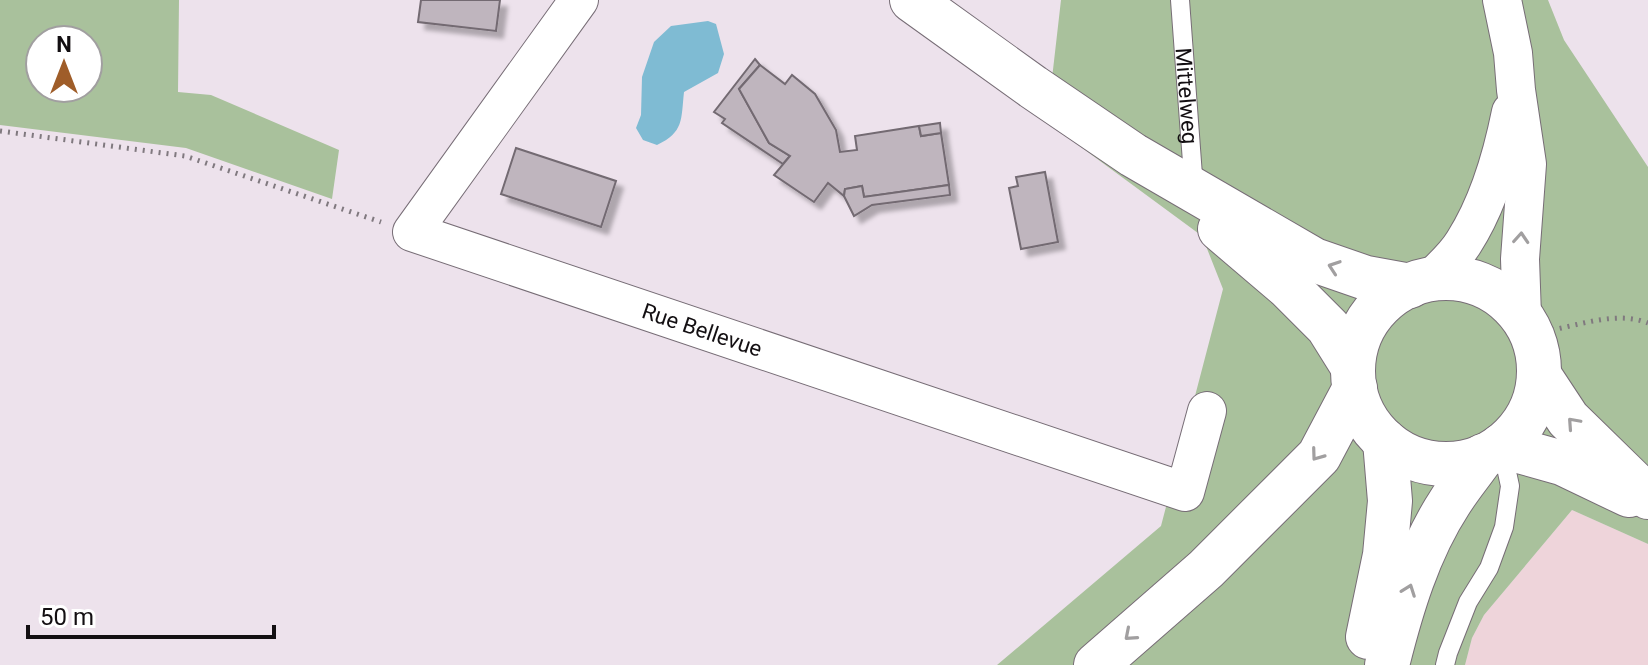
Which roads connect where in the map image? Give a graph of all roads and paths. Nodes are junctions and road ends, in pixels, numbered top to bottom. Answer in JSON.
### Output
{"nodes":[{"id":1,"x":579,"y":0,"type":"edge"},
{"id":2,"x":912,"y":0,"type":"edge"},
{"id":3,"x":955,"y":0,"type":"edge"},
{"id":4,"x":1180,"y":0,"type":"edge"},
{"id":5,"x":1502,"y":0,"type":"edge"},
{"id":6,"x":1033,"y":87,"type":"junction"},
{"id":7,"x":1516,"y":90,"type":"junction"},
{"id":8,"x":0,"y":131,"type":"edge"},
{"id":9,"x":1133,"y":155,"type":"junction"},
{"id":10,"x":1194,"y":190,"type":"junction"},
{"id":11,"x":412,"y":232,"type":"junction"},
{"id":12,"x":1420,"y":283,"type":"junction"},
{"id":13,"x":1648,"y":323,"type":"edge"},
{"id":14,"x":1531,"y":342,"type":"junction"},
{"id":15,"x":1354,"y":377,"type":"junction"},
{"id":16,"x":1207,"y":411,"type":"dead end"},
{"id":17,"x":1385,"y":441,"type":"junction"},
{"id":18,"x":1492,"y":451,"type":"junction"},
{"id":19,"x":1648,"y":497,"type":"edge"},
{"id":20,"x":1648,"y":505,"type":"edge"},
{"id":21,"x":1096,"y":665,"type":"edge"},
{"id":22,"x":1362,"y":665,"type":"edge"},
{"id":23,"x":1387,"y":665,"type":"edge"},
{"id":24,"x":1445,"y":665,"type":"edge"}],
"edges":[{"from":1,"to":11,"type":"street"},
{"from":2,"to":6,"type":"main road"},
{"from":3,"to":6,"type":"main road"},
{"from":4,"to":10,"type":"lane","name":"Mittelweg"},
{"from":5,"to":7,"type":"street"},
{"from":6,"to":9,"type":"main road"},
{"from":7,"to":12,"type":"street"},
{"from":14,"to":7,"type":"street","one_way":true},
{"from":8,"to":11,"type":"path"},
{"from":9,"to":10,"type":"main road"},
{"from":9,"to":15,"type":"main road"},
{"from":12,"to":10,"type":"main road","one_way":true},
{"from":11,"to":16,"type":"street","name":"Rue Bellevue"},
{"from":12,"to":14,"type":"main road"},
{"from":12,"to":15,"type":"main road"},
{"from":13,"to":14,"type":"path"},
{"from":14,"to":18,"type":"main road"},
{"from":19,"to":14,"type":"main road","one_way":true},
{"from":15,"to":17,"type":"main road"},
{"from":15,"to":21,"type":"main road","one_way":true},
{"from":17,"to":18,"type":"main road"},
{"from":17,"to":22,"type":"main road"},
{"from":18,"to":20,"type":"main road"},
{"from":23,"to":18,"type":"main road","one_way":true},
{"from":18,"to":24,"type":"lane"}]}
